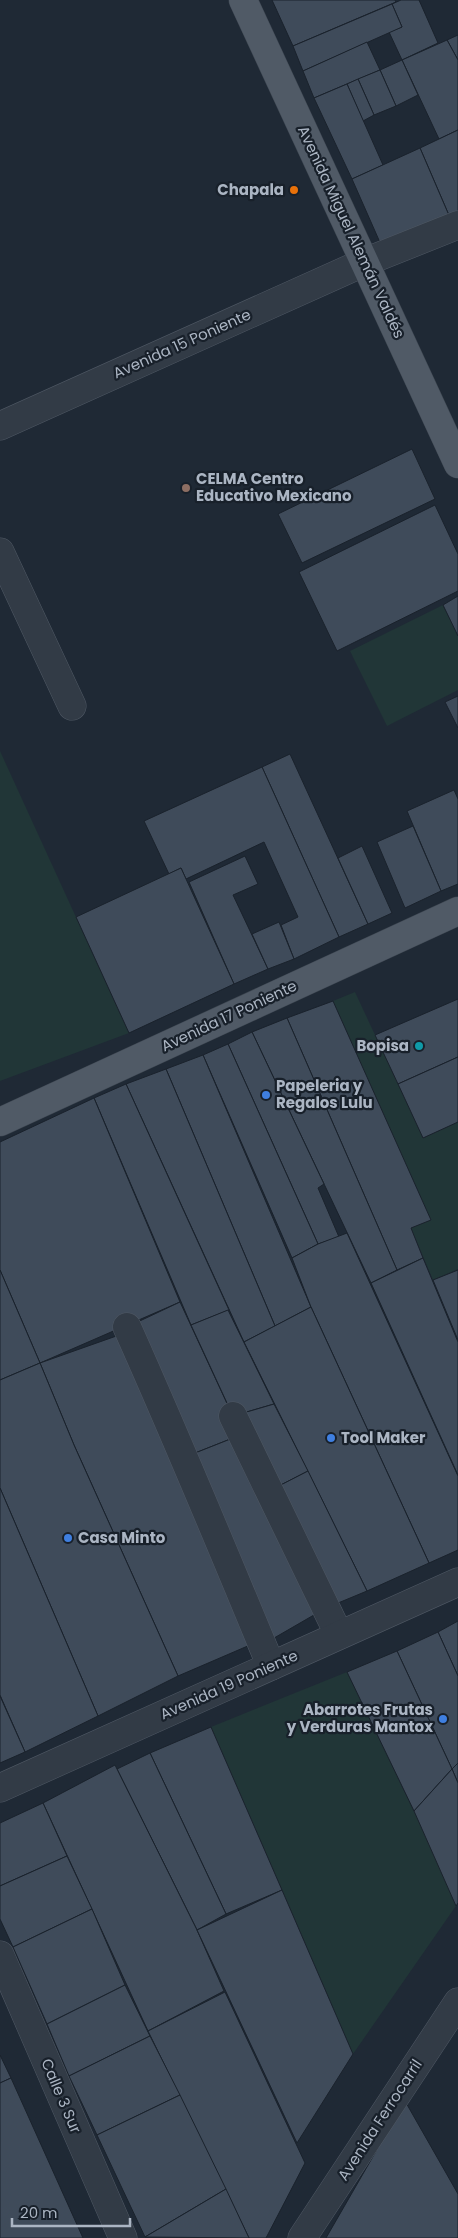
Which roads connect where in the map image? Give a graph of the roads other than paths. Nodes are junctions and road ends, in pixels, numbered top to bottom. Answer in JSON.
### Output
{"nodes":[{"id":1,"x":243,"y":0,"type":"edge"},
{"id":2,"x":458,"y":225,"type":"edge"},
{"id":3,"x":365,"y":262,"type":"junction"},
{"id":4,"x":0,"y":426,"type":"edge"},
{"id":5,"x":458,"y":464,"type":"edge"},
{"id":6,"x":0,"y":552,"type":"edge"},
{"id":7,"x":72,"y":706,"type":"dead end"},
{"id":8,"x":458,"y":911,"type":"edge"},
{"id":9,"x":0,"y":1122,"type":"edge"},
{"id":10,"x":127,"y":1326,"type":"dead end"},
{"id":11,"x":233,"y":1416,"type":"dead end"},
{"id":12,"x":458,"y":1582,"type":"edge"},
{"id":13,"x":339,"y":1635,"type":"junction"},
{"id":14,"x":271,"y":1666,"type":"junction"},
{"id":15,"x":0,"y":1788,"type":"edge"},
{"id":16,"x":0,"y":1955,"type":"edge"},
{"id":17,"x":458,"y":2002,"type":"edge"},
{"id":18,"x":123,"y":2238,"type":"edge"},
{"id":19,"x":302,"y":2238,"type":"edge"}],
"edges":[{"from":1,"to":3,"type":"main road","name":"Avenida Miguel Alemán Valdés"},
{"from":2,"to":3,"type":"street","name":"Avenida 15 Poniente"},
{"from":3,"to":4,"type":"street","name":"Avenida 15 Poniente"},
{"from":3,"to":5,"type":"main road","name":"Avenida Miguel Alemán Valdés"},
{"from":6,"to":7,"type":"street"},
{"from":8,"to":9,"type":"main road","name":"Avenida 17 Poniente"},
{"from":10,"to":14,"type":"street"},
{"from":11,"to":13,"type":"street"},
{"from":12,"to":13,"type":"street","name":"Avenida 19 Poniente"},
{"from":13,"to":14,"type":"street","name":"Avenida 19 Poniente"},
{"from":14,"to":15,"type":"street","name":"Avenida 19 Poniente"},
{"from":16,"to":18,"type":"street","name":"Calle 3 Sur"},
{"from":17,"to":19,"type":"street","name":"Avenida Ferrocarril"}]}
